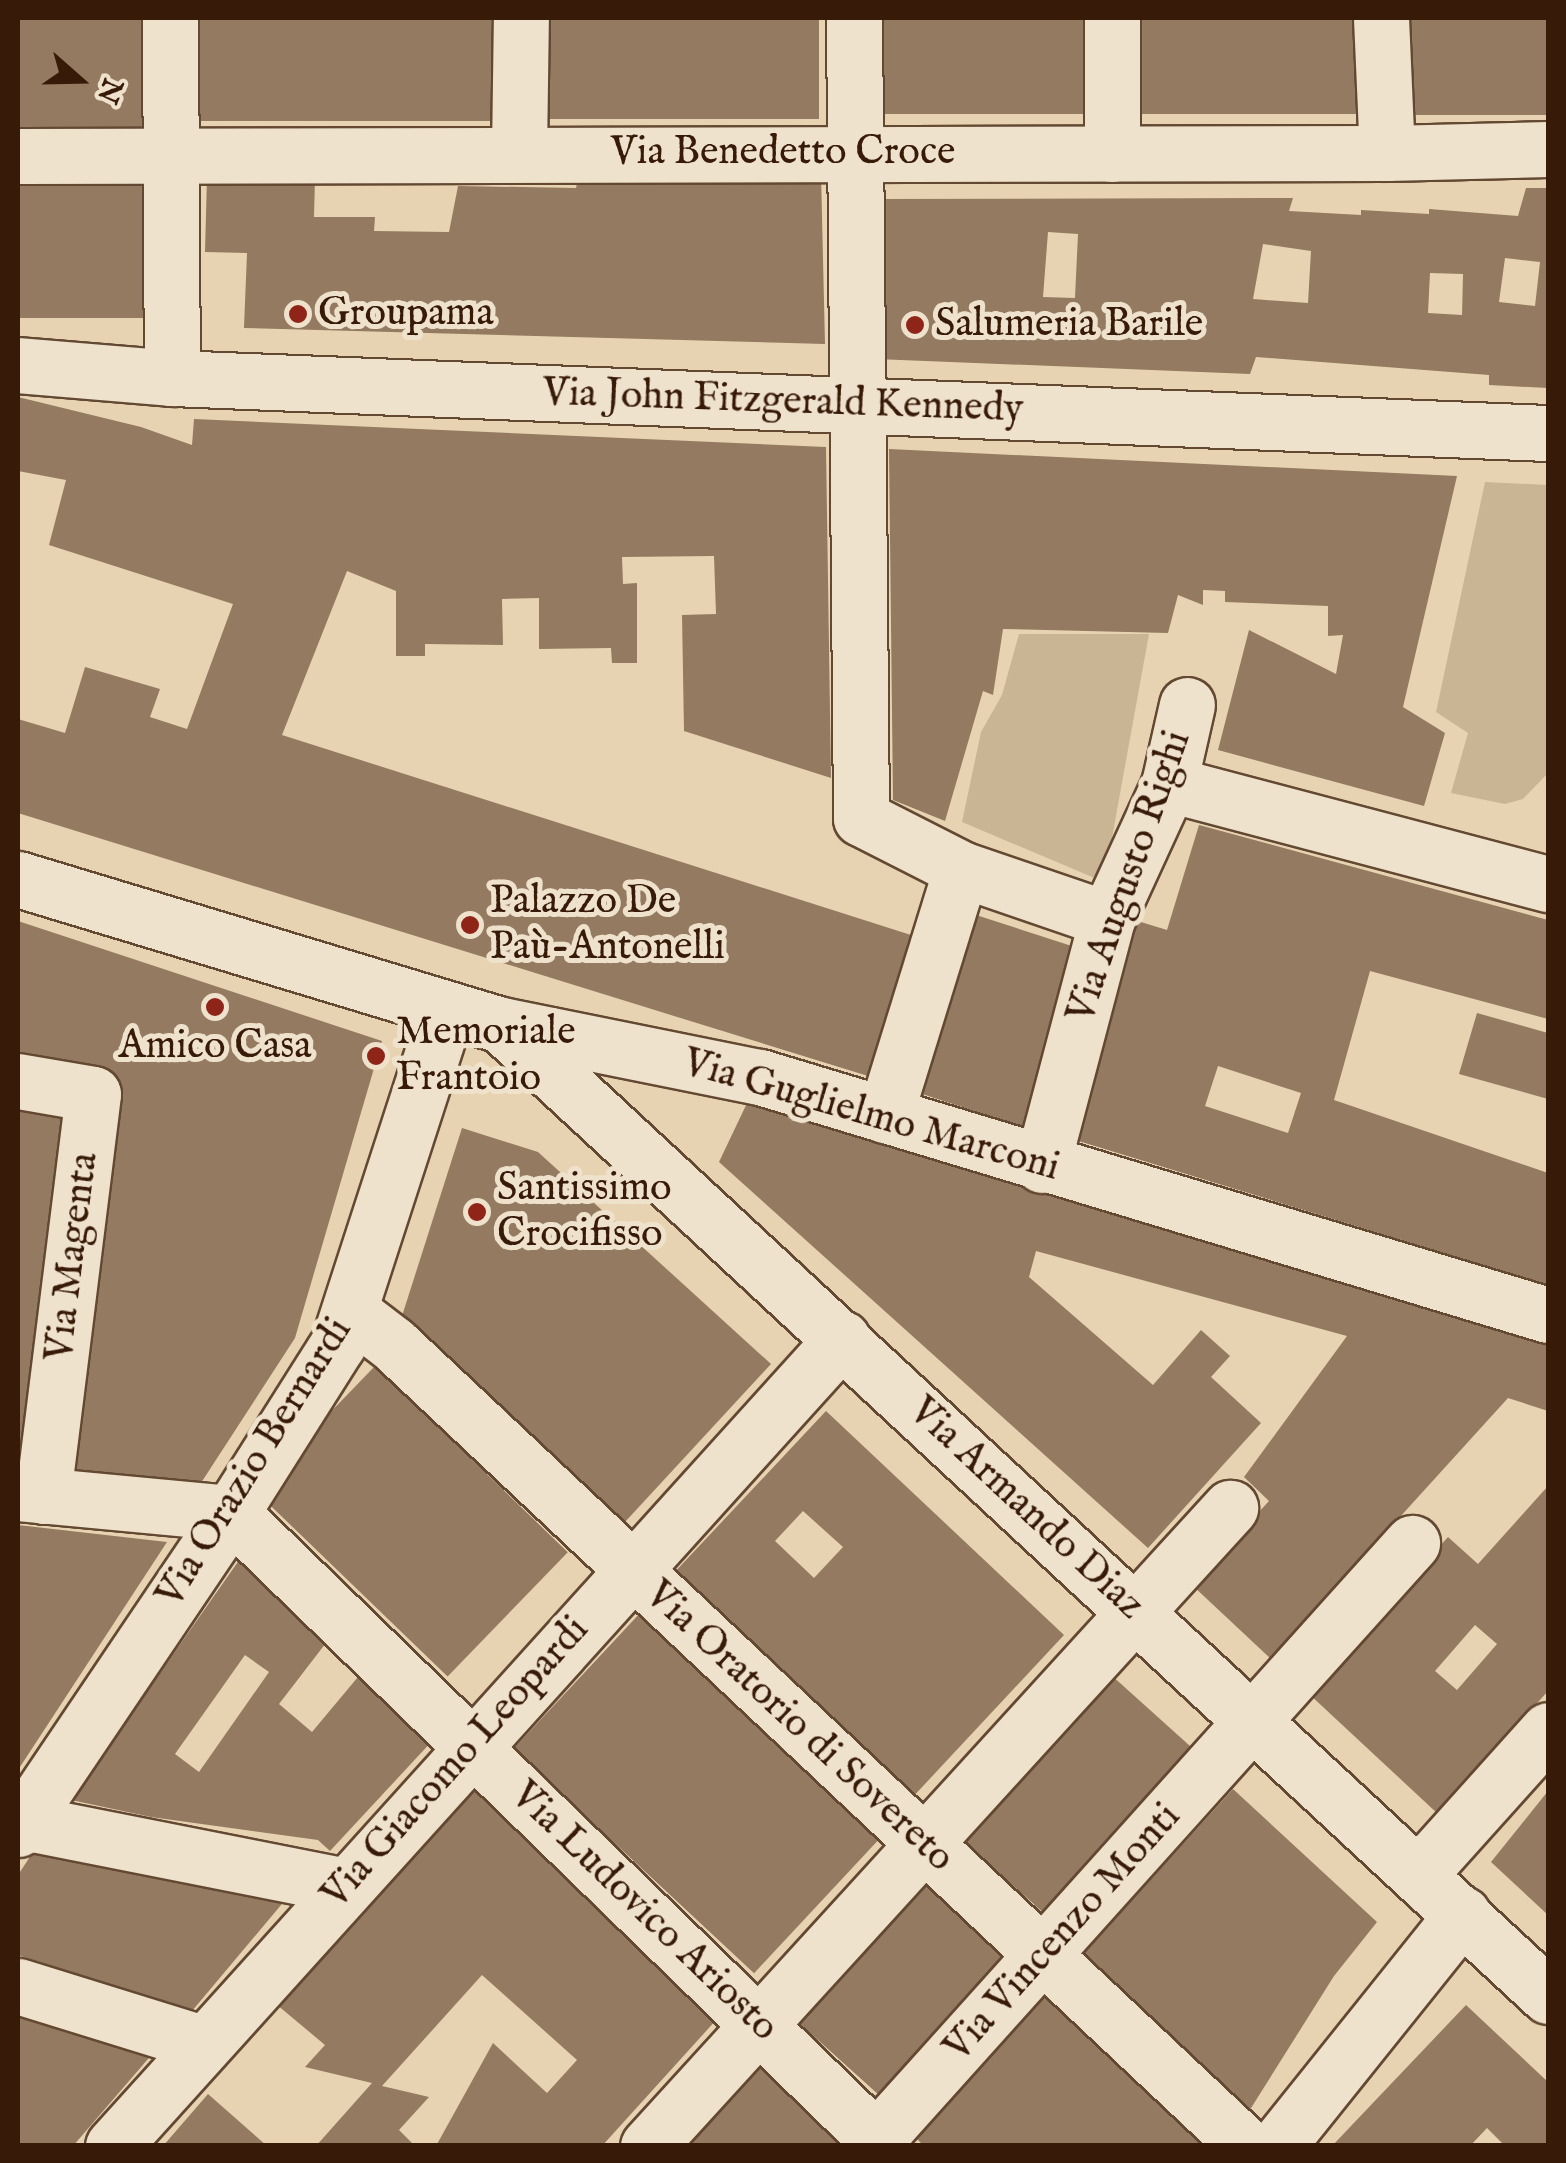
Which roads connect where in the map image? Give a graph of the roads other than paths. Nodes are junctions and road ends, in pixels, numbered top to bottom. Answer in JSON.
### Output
{"nodes":[{"id":1,"x":170,"y":18,"type":"edge"},
{"id":2,"x":521,"y":18,"type":"edge"},
{"id":3,"x":854,"y":18,"type":"edge"},
{"id":4,"x":1112,"y":18,"type":"edge"},
{"id":5,"x":1380,"y":18,"type":"edge"},
{"id":6,"x":1548,"y":148,"type":"edge"},
{"id":7,"x":170,"y":152,"type":"junction"},
{"id":8,"x":519,"y":152,"type":"junction"},
{"id":9,"x":855,"y":154,"type":"junction"},
{"id":10,"x":1112,"y":154,"type":"junction"},
{"id":11,"x":1387,"y":154,"type":"junction"},
{"id":12,"x":18,"y":156,"type":"edge"},
{"id":13,"x":18,"y":365,"type":"edge"},
{"id":14,"x":172,"y":378,"type":"junction"},
{"id":15,"x":854,"y":405,"type":"junction"},
{"id":16,"x":1548,"y":433,"type":"edge"},
{"id":17,"x":1187,"y":705,"type":"dead end"},
{"id":18,"x":1169,"y":784,"type":"junction"},
{"id":19,"x":961,"y":870,"type":"junction"},
{"id":20,"x":18,"y":879,"type":"edge"},
{"id":21,"x":1548,"y":884,"type":"edge"},
{"id":22,"x":1107,"y":919,"type":"junction"},
{"id":23,"x":447,"y":1009,"type":"junction"},
{"id":24,"x":501,"y":1025,"type":"junction"},
{"id":25,"x":18,"y":1081,"type":"edge"},
{"id":26,"x":884,"y":1115,"type":"junction"},
{"id":27,"x":1042,"y":1164,"type":"junction"},
{"id":28,"x":350,"y":1311,"type":"junction"},
{"id":29,"x":1548,"y":1315,"type":"edge"},
{"id":30,"x":842,"y":1339,"type":"junction"},
{"id":31,"x":30,"y":1494,"type":"edge"},
{"id":32,"x":1230,"y":1508,"type":"dead end"},
{"id":33,"x":232,"y":1512,"type":"junction"},
{"id":34,"x":1412,"y":1543,"type":"dead end"},
{"id":35,"x":632,"y":1570,"type":"junction"},
{"id":36,"x":1136,"y":1611,"type":"junction"},
{"id":37,"x":1255,"y":1721,"type":"junction"},
{"id":38,"x":1548,"y":1730,"type":"edge"},
{"id":39,"x":472,"y":1746,"type":"junction"},
{"id":40,"x":19,"y":1824,"type":"edge"},
{"id":41,"x":924,"y":1844,"type":"junction"},
{"id":42,"x":1420,"y":1874,"type":"junction"},
{"id":43,"x":346,"y":1886,"type":"junction"},
{"id":44,"x":1463,"y":1914,"type":"junction"},
{"id":45,"x":1043,"y":1955,"type":"junction"},
{"id":46,"x":18,"y":1986,"type":"edge"},
{"id":47,"x":1548,"y":1996,"type":"edge"},
{"id":48,"x":758,"y":2024,"type":"junction"},
{"id":49,"x":202,"y":2043,"type":"junction"},
{"id":50,"x":876,"y":2143,"type":"edge"},
{"id":51,"x":113,"y":2146,"type":"edge"},
{"id":52,"x":648,"y":2146,"type":"edge"},
{"id":53,"x":1246,"y":2146,"type":"edge"},
{"id":54,"x":1276,"y":2146,"type":"edge"}],
"edges":[{"from":1,"to":7,"type":"street"},
{"from":2,"to":8,"type":"street"},
{"from":3,"to":9,"type":"street"},
{"from":4,"to":10,"type":"street"},
{"from":5,"to":11,"type":"street"},
{"from":6,"to":11,"type":"street","name":"Via Benedetto Croce"},
{"from":7,"to":8,"type":"street","name":"Via Benedetto Croce"},
{"from":7,"to":12,"type":"street","name":"Via Benedetto Croce"},
{"from":7,"to":14,"type":"street"},
{"from":8,"to":9,"type":"street","name":"Via Benedetto Croce"},
{"from":9,"to":10,"type":"street","name":"Via Benedetto Croce"},
{"from":9,"to":15,"type":"street"},
{"from":10,"to":11,"type":"street","name":"Via Benedetto Croce"},
{"from":13,"to":14,"type":"street","name":"Via John Fitzgerald Kennedy"},
{"from":14,"to":15,"type":"street","name":"Via John Fitzgerald Kennedy"},
{"from":15,"to":16,"type":"street","name":"Via John Fitzgerald Kennedy"},
{"from":15,"to":19,"type":"street"},
{"from":17,"to":18,"type":"street","name":"Via Augusto Righi"},
{"from":18,"to":21,"type":"street"},
{"from":18,"to":22,"type":"street","name":"Via Augusto Righi"},
{"from":19,"to":22,"type":"street"},
{"from":19,"to":26,"type":"street"},
{"from":20,"to":23,"type":"street","name":"Via Guglielmo Marconi"},
{"from":22,"to":27,"type":"street","name":"Via Augusto Righi"},
{"from":23,"to":24,"type":"street","name":"Via Guglielmo Marconi"},
{"from":23,"to":28,"type":"street","name":"Via Orazio Bernardi"},
{"from":24,"to":26,"type":"street","name":"Via Guglielmo Marconi"},
{"from":24,"to":30,"type":"street","name":"Via Armando Diaz"},
{"from":25,"to":31,"type":"street","name":"Via Magenta"},
{"from":26,"to":27,"type":"street","name":"Via Guglielmo Marconi"},
{"from":27,"to":29,"type":"street","name":"Via Guglielmo Marconi"},
{"from":28,"to":33,"type":"street","name":"Via Orazio Bernardi"},
{"from":28,"to":35,"type":"street","name":"Via Oratorio di Sovereto"},
{"from":30,"to":35,"type":"street","name":"Via Giacomo Leopardi"},
{"from":30,"to":36,"type":"street","name":"Via Armando Diaz"},
{"from":31,"to":33,"type":"street"},
{"from":32,"to":36,"type":"street"},
{"from":33,"to":39,"type":"street","name":"Via Ludovico Ariosto"},
{"from":33,"to":40,"type":"street","name":"Via Orazio Bernardi"},
{"from":34,"to":37,"type":"street","name":"Via Vincenzo Monti"},
{"from":35,"to":39,"type":"street","name":"Via Giacomo Leopardi"},
{"from":35,"to":41,"type":"street","name":"Via Oratorio di Sovereto"},
{"from":36,"to":37,"type":"street","name":"Via Armando Diaz"},
{"from":36,"to":41,"type":"street"},
{"from":37,"to":42,"type":"street","name":"Via Armando Diaz"},
{"from":37,"to":45,"type":"street","name":"Via Vincenzo Monti"},
{"from":38,"to":42,"type":"street"},
{"from":39,"to":43,"type":"street","name":"Via Giacomo Leopardi"},
{"from":39,"to":48,"type":"street","name":"Via Ludovico Ariosto"},
{"from":40,"to":43,"type":"street"},
{"from":41,"to":45,"type":"street","name":"Via Oratorio di Sovereto"},
{"from":41,"to":48,"type":"street"},
{"from":42,"to":44,"type":"street","name":"Via Armando Diaz"},
{"from":43,"to":49,"type":"street","name":"Via Giacomo Leopardi"},
{"from":44,"to":47,"type":"street","name":"Via Armando Diaz"},
{"from":44,"to":54,"type":"street"},
{"from":45,"to":50,"type":"street","name":"Via Vincenzo Monti"},
{"from":45,"to":53,"type":"street","name":"Via Oratorio di Sovereto"},
{"from":46,"to":49,"type":"street"},
{"from":48,"to":50,"type":"street","name":"Via Ludovico Ariosto"},
{"from":48,"to":52,"type":"street"},
{"from":49,"to":51,"type":"street","name":"Via Giacomo Leopardi"}]}
